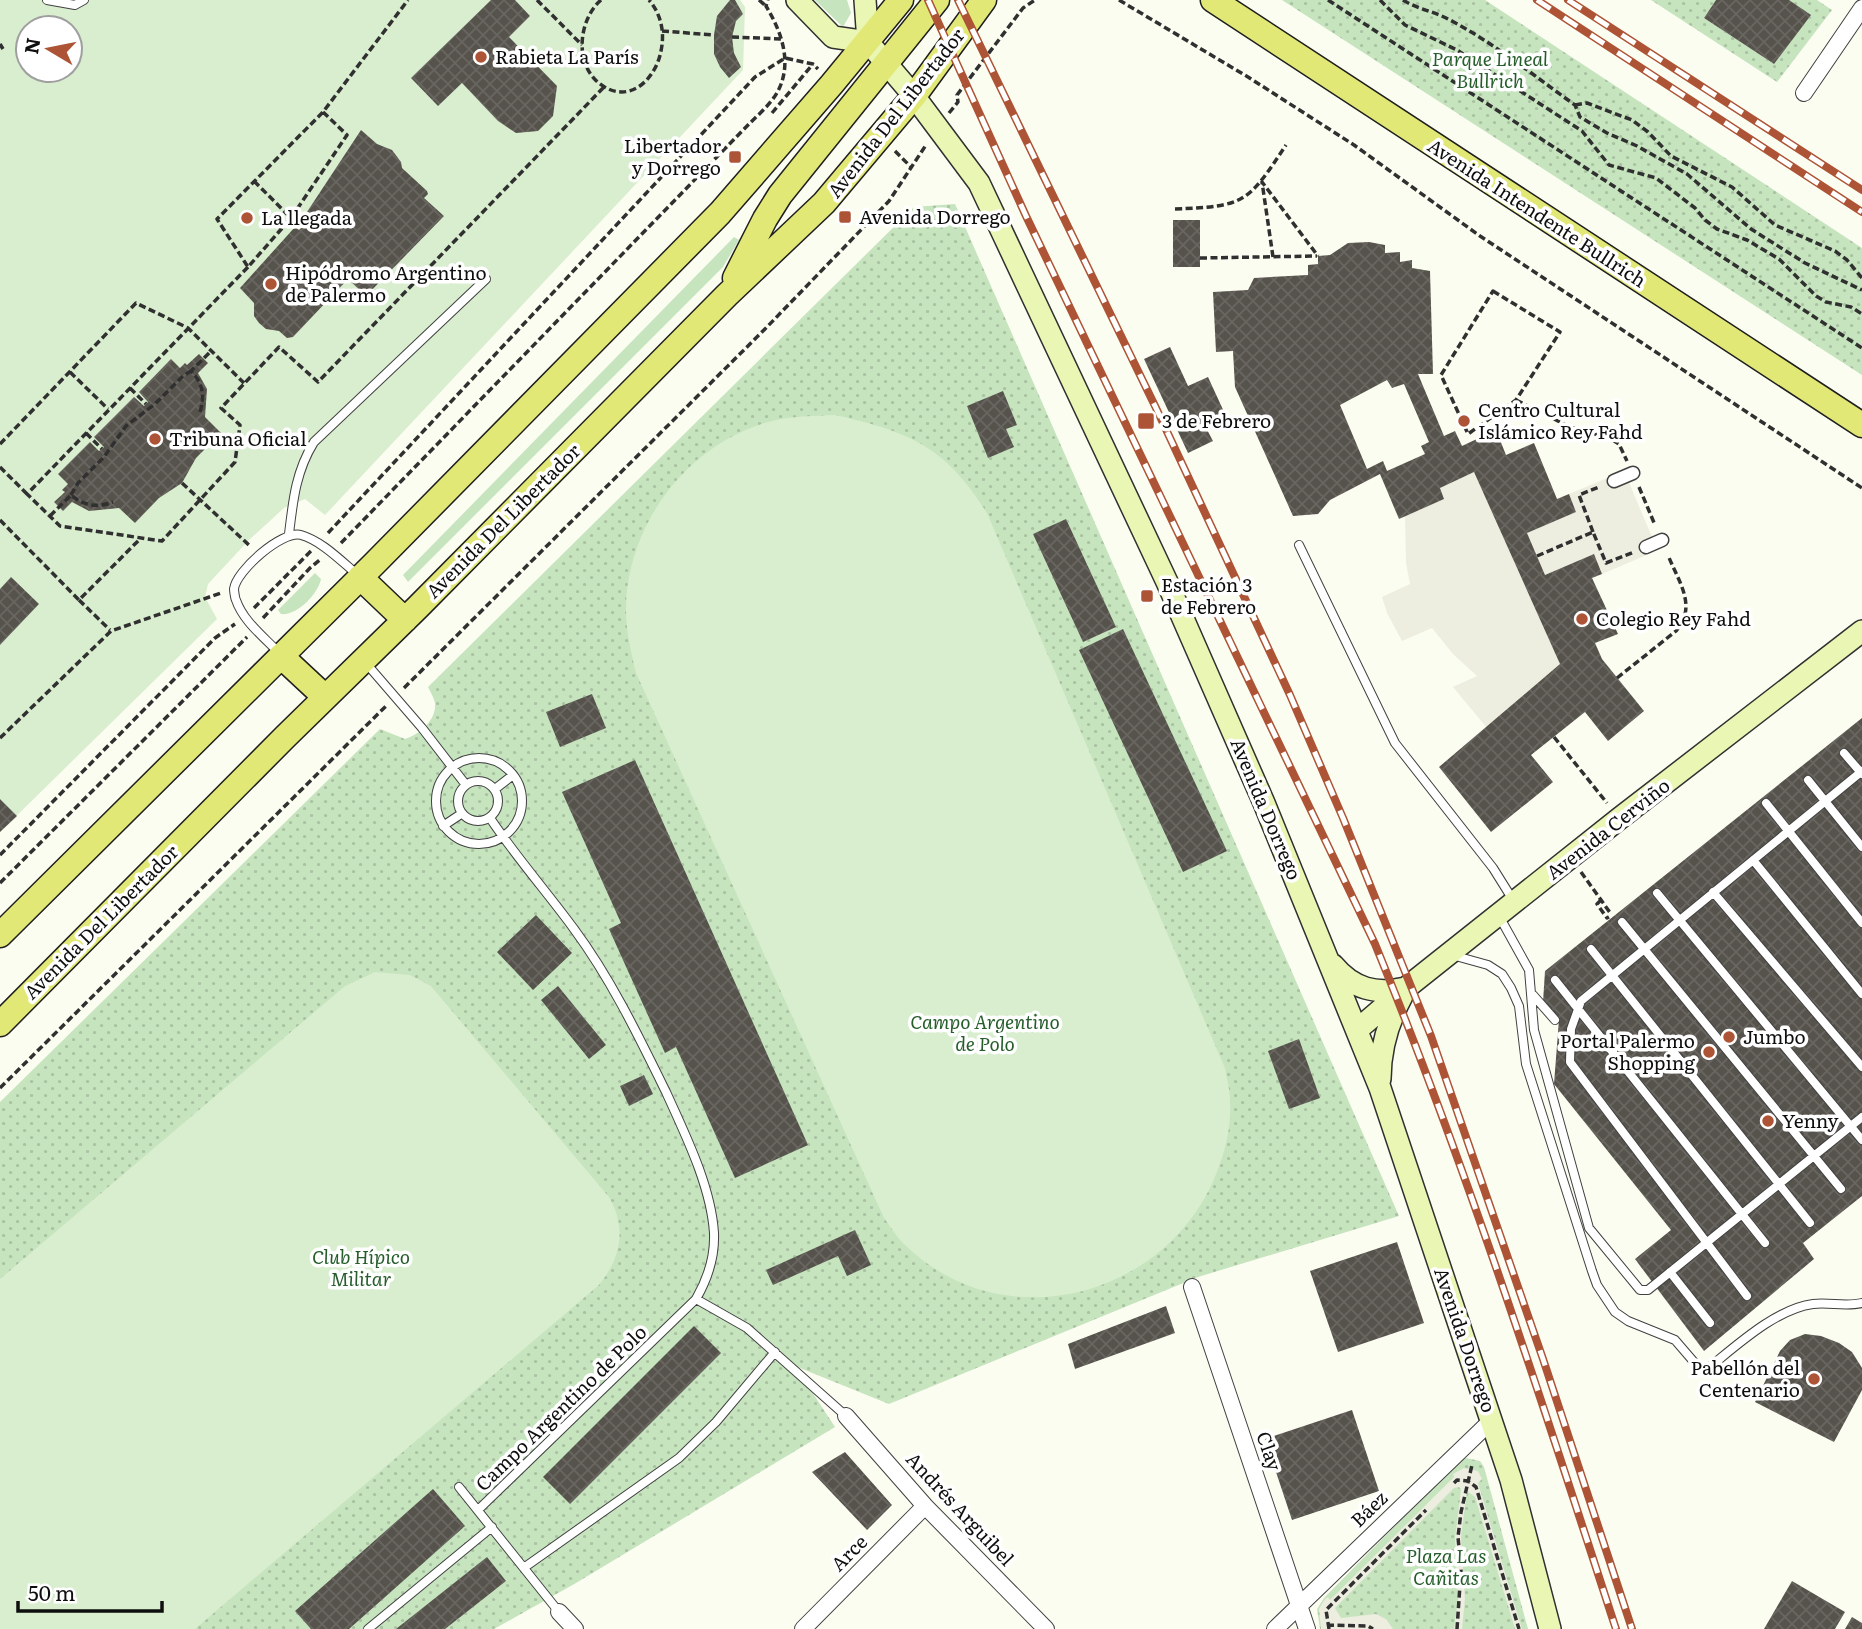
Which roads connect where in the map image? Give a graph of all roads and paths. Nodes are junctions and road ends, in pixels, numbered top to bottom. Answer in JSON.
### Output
{"nodes":[{"id":1,"x":47,"y":0,"type":"edge"},
{"id":2,"x":84,"y":0,"type":"edge"},
{"id":3,"x":408,"y":0,"type":"edge"},
{"id":4,"x":537,"y":0,"type":"edge"},
{"id":5,"x":601,"y":0,"type":"edge"},
{"id":6,"x":649,"y":0,"type":"edge"},
{"id":7,"x":759,"y":0,"type":"edge"},
{"id":8,"x":768,"y":0,"type":"edge"},
{"id":9,"x":797,"y":0,"type":"edge"},
{"id":10,"x":865,"y":0,"type":"edge"},
{"id":11,"x":901,"y":0,"type":"edge"},
{"id":12,"x":937,"y":0,"type":"edge"},
{"id":13,"x":984,"y":0,"type":"edge"},
{"id":14,"x":1035,"y":0,"type":"edge"},
{"id":15,"x":1119,"y":0,"type":"edge"},
{"id":16,"x":1213,"y":0,"type":"edge"},
{"id":17,"x":1328,"y":0,"type":"edge"},
{"id":18,"x":1380,"y":0,"type":"edge"},
{"id":19,"x":1403,"y":0,"type":"edge"},
{"id":20,"x":766,"y":6,"type":"junction"},
{"id":21,"x":1862,"y":8,"type":"edge"},
{"id":22,"x":662,"y":31,"type":"junction"},
{"id":23,"x":714,"y":35,"type":"dead end"},
{"id":24,"x":732,"y":37,"type":"dead end"},
{"id":25,"x":782,"y":39,"type":"junction"},
{"id":26,"x":868,"y":42,"type":"junction"},
{"id":27,"x":582,"y":45,"type":"junction"},
{"id":28,"x":813,"y":64,"type":"dead end"},
{"id":29,"x":886,"y":64,"type":"junction"},
{"id":30,"x":755,"y":77,"type":"dead end"},
{"id":31,"x":604,"y":87,"type":"junction"},
{"id":32,"x":1804,"y":93,"type":"dead end"},
{"id":33,"x":914,"y":96,"type":"junction"},
{"id":34,"x":1575,"y":105,"type":"junction"},
{"id":35,"x":323,"y":111,"type":"junction"},
{"id":36,"x":772,"y":113,"type":"dead end"},
{"id":37,"x":938,"y":128,"type":"junction"},
{"id":38,"x":1286,"y":145,"type":"dead end"},
{"id":39,"x":254,"y":181,"type":"junction"},
{"id":40,"x":1262,"y":182,"type":"junction"},
{"id":41,"x":1174,"y":209,"type":"dead end"},
{"id":42,"x":291,"y":218,"type":"junction"},
{"id":43,"x":1273,"y":257,"type":"junction"},
{"id":44,"x":1200,"y":258,"type":"dead end"},
{"id":45,"x":248,"y":267,"type":"junction"},
{"id":46,"x":1862,"y":278,"type":"edge"},
{"id":47,"x":486,"y":279,"type":"dead end"},
{"id":48,"x":1862,"y":289,"type":"edge"},
{"id":49,"x":727,"y":295,"type":"junction"},
{"id":50,"x":1862,"y":314,"type":"edge"},
{"id":51,"x":188,"y":328,"type":"junction"},
{"id":52,"x":1862,"y":348,"type":"edge"},
{"id":53,"x":211,"y":351,"type":"junction"},
{"id":54,"x":191,"y":371,"type":"junction"},
{"id":55,"x":70,"y":372,"type":"junction"},
{"id":56,"x":244,"y":383,"type":"junction"},
{"id":57,"x":130,"y":387,"type":"junction"},
{"id":58,"x":1516,"y":400,"type":"junction"},
{"id":59,"x":146,"y":404,"type":"dead end"},
{"id":60,"x":109,"y":410,"type":"junction"},
{"id":61,"x":200,"y":412,"type":"dead end"},
{"id":62,"x":1862,"y":425,"type":"edge"},
{"id":63,"x":86,"y":433,"type":"junction"},
{"id":64,"x":0,"y":444,"type":"edge"},
{"id":65,"x":102,"y":449,"type":"dead end"},
{"id":66,"x":0,"y":467,"type":"edge"},
{"id":67,"x":1633,"y":473,"type":"junction"},
{"id":68,"x":1614,"y":481,"type":"joint"},
{"id":69,"x":182,"y":483,"type":"dead end"},
{"id":70,"x":1862,"y":488,"type":"edge"},
{"id":71,"x":27,"y":494,"type":"junction"},
{"id":72,"x":71,"y":495,"type":"junction"},
{"id":73,"x":200,"y":501,"type":"junction"},
{"id":74,"x":113,"y":502,"type":"dead end"},
{"id":75,"x":50,"y":516,"type":"junction"},
{"id":76,"x":0,"y":520,"type":"edge"},
{"id":77,"x":1593,"y":532,"type":"junction"},
{"id":78,"x":289,"y":534,"type":"junction"},
{"id":79,"x":141,"y":538,"type":"junction"},
{"id":80,"x":1662,"y":540,"type":"junction"},
{"id":81,"x":319,"y":543,"type":"junction"},
{"id":82,"x":1300,"y":545,"type":"dead end"},
{"id":83,"x":1646,"y":547,"type":"joint"},
{"id":84,"x":329,"y":553,"type":"junction"},
{"id":85,"x":260,"y":555,"type":"junction"},
{"id":86,"x":1537,"y":556,"type":"dead end"},
{"id":87,"x":360,"y":577,"type":"junction"},
{"id":88,"x":234,"y":588,"type":"junction"},
{"id":89,"x":79,"y":600,"type":"junction"},
{"id":90,"x":244,"y":618,"type":"junction"},
{"id":91,"x":405,"y":620,"type":"junction"},
{"id":92,"x":256,"y":628,"type":"junction"},
{"id":93,"x":110,"y":631,"type":"junction"},
{"id":94,"x":1862,"y":631,"type":"edge"},
{"id":95,"x":281,"y":656,"type":"junction"},
{"id":96,"x":363,"y":660,"type":"junction"},
{"id":97,"x":1617,"y":678,"type":"dead end"},
{"id":98,"x":396,"y":696,"type":"junction"},
{"id":99,"x":325,"y":697,"type":"junction"},
{"id":100,"x":1554,"y":737,"type":"dead end"},
{"id":101,"x":0,"y":738,"type":"edge"},
{"id":102,"x":1844,"y":752,"type":"dead end"},
{"id":103,"x":452,"y":767,"type":"junction"},
{"id":104,"x":1861,"y":772,"type":"edge"},
{"id":105,"x":513,"y":775,"type":"junction"},
{"id":106,"x":1808,"y":780,"type":"dead end"},
{"id":107,"x":466,"y":785,"type":"junction"},
{"id":108,"x":495,"y":789,"type":"junction"},
{"id":109,"x":1824,"y":802,"type":"junction"},
{"id":110,"x":1766,"y":803,"type":"dead end"},
{"id":111,"x":461,"y":814,"type":"junction"},
{"id":112,"x":490,"y":818,"type":"junction"},
{"id":113,"x":1620,"y":818,"type":"junction"},
{"id":114,"x":443,"y":826,"type":"junction"},
{"id":115,"x":1788,"y":832,"type":"junction"},
{"id":116,"x":503,"y":837,"type":"junction"},
{"id":117,"x":1862,"y":847,"type":"edge"},
{"id":118,"x":0,"y":855,"type":"edge"},
{"id":119,"x":1571,"y":858,"type":"junction"},
{"id":120,"x":1753,"y":860,"type":"junction"},
{"id":121,"x":0,"y":883,"type":"edge"},
{"id":122,"x":1713,"y":892,"type":"junction"},
{"id":123,"x":1657,"y":893,"type":"dead end"},
{"id":124,"x":1507,"y":909,"type":"junction"},
{"id":125,"x":1616,"y":918,"type":"joint"},
{"id":126,"x":1680,"y":920,"type":"junction"},
{"id":127,"x":1862,"y":923,"type":"edge"},
{"id":128,"x":0,"y":935,"type":"edge"},
{"id":129,"x":1591,"y":949,"type":"dead end"},
{"id":130,"x":1645,"y":949,"type":"junction"},
{"id":131,"x":1449,"y":954,"type":"junction"},
{"id":132,"x":1329,"y":959,"type":"junction"},
{"id":133,"x":1613,"y":975,"type":"junction"},
{"id":134,"x":1555,"y":980,"type":"dead end"},
{"id":135,"x":1406,"y":988,"type":"junction"},
{"id":136,"x":1862,"y":994,"type":"edge"},
{"id":137,"x":1533,"y":995,"type":"junction"},
{"id":138,"x":1577,"y":1007,"type":"junction"},
{"id":139,"x":1555,"y":1020,"type":"dead end"},
{"id":140,"x":0,"y":1024,"type":"edge"},
{"id":141,"x":1357,"y":1030,"type":"junction"},
{"id":142,"x":1862,"y":1067,"type":"edge"},
{"id":143,"x":0,"y":1088,"type":"edge"},
{"id":144,"x":1380,"y":1088,"type":"junction"},
{"id":145,"x":1862,"y":1117,"type":"edge"},
{"id":146,"x":1851,"y":1126,"type":"junction"},
{"id":147,"x":1862,"y":1140,"type":"edge"},
{"id":148,"x":1814,"y":1154,"type":"junction"},
{"id":149,"x":1779,"y":1183,"type":"junction"},
{"id":150,"x":1841,"y":1189,"type":"dead end"},
{"id":151,"x":1741,"y":1213,"type":"junction"},
{"id":152,"x":1810,"y":1223,"type":"dead end"},
{"id":153,"x":1706,"y":1241,"type":"junction"},
{"id":154,"x":1765,"y":1243,"type":"dead end"},
{"id":155,"x":1667,"y":1274,"type":"junction"},
{"id":156,"x":1192,"y":1287,"type":"dead end"},
{"id":157,"x":1747,"y":1296,"type":"dead end"},
{"id":158,"x":696,"y":1299,"type":"junction"},
{"id":159,"x":1862,"y":1303,"type":"edge"},
{"id":160,"x":1710,"y":1323,"type":"dead end"},
{"id":161,"x":775,"y":1352,"type":"junction"},
{"id":162,"x":846,"y":1416,"type":"joint"},
{"id":163,"x":1492,"y":1420,"type":"junction"},
{"id":164,"x":1477,"y":1455,"type":"dead end"},
{"id":165,"x":1468,"y":1481,"type":"junction"},
{"id":166,"x":1451,"y":1485,"type":"dead end"},
{"id":167,"x":459,"y":1487,"type":"dead end"},
{"id":168,"x":1432,"y":1504,"type":"dead end"},
{"id":169,"x":925,"y":1506,"type":"junction"},
{"id":170,"x":478,"y":1510,"type":"junction"},
{"id":171,"x":492,"y":1527,"type":"junction"},
{"id":172,"x":525,"y":1567,"type":"junction"},
{"id":173,"x":1298,"y":1605,"type":"junction"},
{"id":174,"x":559,"y":1612,"type":"joint"},
{"id":175,"x":1306,"y":1627,"type":"edge"},
{"id":176,"x":1329,"y":1627,"type":"edge"},
{"id":177,"x":368,"y":1629,"type":"edge"},
{"id":178,"x":575,"y":1629,"type":"edge"},
{"id":179,"x":803,"y":1629,"type":"edge"},
{"id":180,"x":1046,"y":1629,"type":"edge"},
{"id":181,"x":1275,"y":1629,"type":"edge"},
{"id":182,"x":1373,"y":1629,"type":"edge"},
{"id":183,"x":1457,"y":1629,"type":"edge"},
{"id":184,"x":1519,"y":1629,"type":"edge"},
{"id":185,"x":1550,"y":1629,"type":"edge"}],
"edges":[{"from":1,"to":2,"type":"lane"},
{"from":3,"to":35,"type":"path"},
{"from":4,"to":27,"type":"path"},
{"from":5,"to":27,"type":"path"},
{"from":6,"to":22,"type":"path"},
{"from":7,"to":20,"type":"path"},
{"from":8,"to":20,"type":"path"},
{"from":9,"to":26,"type":"main road"},
{"from":10,"to":26,"type":"main road"},
{"from":11,"to":26,"type":"main road"},
{"from":12,"to":29,"type":"main road"},
{"from":13,"to":33,"type":"main road","name":"Avenida Del Libertador"},
{"from":14,"to":37,"type":"path"},
{"from":15,"to":70,"type":"path"},
{"from":16,"to":62,"type":"main road","name":"Avenida Intendente Bullrich"},
{"from":17,"to":52,"type":"path"},
{"from":18,"to":50,"type":"path"},
{"from":19,"to":34,"type":"path"},
{"from":20,"to":25,"type":"path"},
{"from":21,"to":32,"type":"street"},
{"from":22,"to":23,"type":"path"},
{"from":22,"to":31,"type":"path"},
{"from":24,"to":25,"type":"path"},
{"from":25,"to":84,"type":"path"},
{"from":26,"to":29,"type":"main road","name":"Avenida Dorrego"},
{"from":26,"to":87,"type":"main road"},
{"from":27,"to":31,"type":"path"},
{"from":28,"to":36,"type":"path"},
{"from":29,"to":33,"type":"main road","name":"Avenida Dorrego"},
{"from":29,"to":49,"type":"main road"},
{"from":30,"to":81,"type":"path"},
{"from":31,"to":56,"type":"path"},
{"from":33,"to":37,"type":"main road","name":"Avenida Dorrego"},
{"from":33,"to":49,"type":"main road","name":"Avenida Del Libertador"},
{"from":34,"to":46,"type":"path"},
{"from":34,"to":48,"type":"path"},
{"from":35,"to":39,"type":"path"},
{"from":35,"to":42,"type":"path"},
{"from":37,"to":98,"type":"path"},
{"from":37,"to":132,"type":"main road","name":"Avenida Dorrego"},
{"from":38,"to":40,"type":"path"},
{"from":39,"to":42,"type":"path"},
{"from":39,"to":45,"type":"path"},
{"from":40,"to":41,"type":"path"},
{"from":40,"to":43,"type":"path"},
{"from":40,"to":43,"type":"path"},
{"from":42,"to":45,"type":"path"},
{"from":43,"to":44,"type":"path"},
{"from":45,"to":51,"type":"path"},
{"from":47,"to":78,"type":"lane"},
{"from":49,"to":91,"type":"main road","name":"Avenida Del Libertador"},
{"from":51,"to":53,"type":"path"},
{"from":51,"to":55,"type":"path"},
{"from":51,"to":57,"type":"path"},
{"from":53,"to":54,"type":"path"},
{"from":53,"to":56,"type":"path"},
{"from":54,"to":61,"type":"path"},
{"from":54,"to":72,"type":"path"},
{"from":55,"to":60,"type":"path"},
{"from":55,"to":64,"type":"path"},
{"from":56,"to":73,"type":"path"},
{"from":57,"to":59,"type":"path"},
{"from":57,"to":60,"type":"path"},
{"from":58,"to":58,"type":"path"},
{"from":58,"to":67,"type":"path"},
{"from":60,"to":63,"type":"path"},
{"from":63,"to":65,"type":"path"},
{"from":63,"to":71,"type":"path"},
{"from":66,"to":71,"type":"path"},
{"from":67,"to":68,"type":"street"},
{"from":67,"to":80,"type":"path"},
{"from":68,"to":77,"type":"path"},
{"from":69,"to":73,"type":"path"},
{"from":71,"to":75,"type":"path"},
{"from":72,"to":74,"type":"path"},
{"from":72,"to":75,"type":"path"},
{"from":73,"to":79,"type":"path"},
{"from":73,"to":85,"type":"path"},
{"from":75,"to":79,"type":"path"},
{"from":76,"to":89,"type":"path"},
{"from":77,"to":83,"type":"path"},
{"from":77,"to":86,"type":"path"},
{"from":78,"to":81,"type":"lane"},
{"from":78,"to":85,"type":"lane"},
{"from":79,"to":89,"type":"path"},
{"from":80,"to":83,"type":"street"},
{"from":80,"to":97,"type":"path"},
{"from":81,"to":84,"type":"lane"},
{"from":81,"to":90,"type":"path"},
{"from":82,"to":124,"type":"lane"},
{"from":84,"to":87,"type":"lane"},
{"from":84,"to":92,"type":"path"},
{"from":85,"to":88,"type":"lane"},
{"from":87,"to":91,"type":"main road"},
{"from":87,"to":95,"type":"main road"},
{"from":88,"to":90,"type":"lane"},
{"from":88,"to":93,"type":"path"},
{"from":89,"to":93,"type":"path"},
{"from":90,"to":92,"type":"lane"},
{"from":90,"to":118,"type":"path"},
{"from":91,"to":96,"type":"main road","name":"Avenida Del Libertador"},
{"from":92,"to":95,"type":"lane"},
{"from":92,"to":121,"type":"path"},
{"from":93,"to":101,"type":"path"},
{"from":94,"to":113,"type":"main road","name":"Avenida Cerviño"},
{"from":95,"to":99,"type":"main road"},
{"from":95,"to":128,"type":"main road"},
{"from":96,"to":98,"type":"lane"},
{"from":96,"to":99,"type":"main road","name":"Avenida Del Libertador"},
{"from":98,"to":103,"type":"lane"},
{"from":98,"to":143,"type":"path"},
{"from":99,"to":140,"type":"main road","name":"Avenida Del Libertador"},
{"from":100,"to":113,"type":"path"},
{"from":102,"to":104,"type":"lane"},
{"from":103,"to":105,"type":"lane"},
{"from":103,"to":107,"type":"lane"},
{"from":103,"to":114,"type":"lane"},
{"from":104,"to":109,"type":"lane"},
{"from":105,"to":108,"type":"lane"},
{"from":105,"to":116,"type":"lane"},
{"from":106,"to":109,"type":"lane"},
{"from":107,"to":108,"type":"lane"},
{"from":107,"to":111,"type":"lane"},
{"from":108,"to":112,"type":"lane"},
{"from":109,"to":115,"type":"lane"},
{"from":109,"to":117,"type":"lane"},
{"from":110,"to":115,"type":"lane"},
{"from":111,"to":112,"type":"lane"},
{"from":111,"to":114,"type":"lane"},
{"from":112,"to":116,"type":"lane","name":"Campo Argentino de Polo"},
{"from":113,"to":119,"type":"main road","name":"Avenida Cerviño"},
{"from":114,"to":116,"type":"lane"},
{"from":115,"to":120,"type":"lane"},
{"from":115,"to":127,"type":"lane"},
{"from":116,"to":158,"type":"lane","name":"Campo Argentino de Polo"},
{"from":119,"to":124,"type":"main road","name":"Avenida Cerviño"},
{"from":119,"to":125,"type":"path"},
{"from":120,"to":122,"type":"lane"},
{"from":120,"to":136,"type":"lane"},
{"from":122,"to":126,"type":"lane"},
{"from":122,"to":142,"type":"lane"},
{"from":123,"to":126,"type":"lane"},
{"from":124,"to":131,"type":"main road","name":"Avenida Cerviño"},
{"from":124,"to":137,"type":"lane"},
{"from":125,"to":130,"type":"lane"},
{"from":126,"to":130,"type":"lane"},
{"from":126,"to":146,"type":"lane"},
{"from":129,"to":133,"type":"lane"},
{"from":130,"to":133,"type":"lane"},
{"from":130,"to":148,"type":"lane"},
{"from":131,"to":135,"type":"main road","name":"Avenida Cerviño"},
{"from":131,"to":159,"type":"lane"},
{"from":132,"to":135,"type":"main road"},
{"from":132,"to":141,"type":"main road","name":"Avenida Dorrego"},
{"from":133,"to":138,"type":"lane"},
{"from":133,"to":149,"type":"lane"},
{"from":134,"to":138,"type":"lane"},
{"from":135,"to":141,"type":"main road","name":"Avenida Cerviño"},
{"from":135,"to":144,"type":"main road"},
{"from":137,"to":139,"type":"lane"},
{"from":137,"to":155,"type":"lane"},
{"from":138,"to":151,"type":"lane"},
{"from":138,"to":153,"type":"lane"},
{"from":141,"to":144,"type":"main road","name":"Avenida Dorrego"},
{"from":144,"to":163,"type":"main road","name":"Avenida Dorrego"},
{"from":145,"to":146,"type":"lane"},
{"from":146,"to":147,"type":"lane"},
{"from":146,"to":148,"type":"lane"},
{"from":148,"to":149,"type":"lane"},
{"from":148,"to":150,"type":"lane"},
{"from":149,"to":151,"type":"lane"},
{"from":149,"to":152,"type":"lane"},
{"from":151,"to":153,"type":"lane"},
{"from":151,"to":154,"type":"lane"},
{"from":153,"to":155,"type":"lane"},
{"from":153,"to":157,"type":"lane"},
{"from":155,"to":160,"type":"lane"},
{"from":156,"to":173,"type":"street","name":"Clay"},
{"from":158,"to":161,"type":"lane"},
{"from":158,"to":170,"type":"lane","name":"Campo Argentino de Polo"},
{"from":161,"to":162,"type":"lane"},
{"from":161,"to":172,"type":"lane"},
{"from":162,"to":169,"type":"street","name":"Andrés Arguibel"},
{"from":163,"to":173,"type":"street","name":"Báez"},
{"from":163,"to":185,"type":"main road","name":"Avenida Dorrego"},
{"from":164,"to":165,"type":"path"},
{"from":165,"to":166,"type":"path"},
{"from":165,"to":183,"type":"path"},
{"from":165,"to":184,"type":"path"},
{"from":167,"to":170,"type":"lane"},
{"from":168,"to":176,"type":"path"},
{"from":169,"to":179,"type":"street","name":"Arce"},
{"from":169,"to":180,"type":"street","name":"Andrés Arguibel"},
{"from":170,"to":171,"type":"lane"},
{"from":171,"to":172,"type":"lane"},
{"from":171,"to":177,"type":"lane"},
{"from":172,"to":174,"type":"lane"},
{"from":173,"to":175,"type":"street","name":"Clay"},
{"from":173,"to":181,"type":"street","name":"Báez"},
{"from":174,"to":178,"type":"street"},
{"from":175,"to":176,"type":"path"},
{"from":176,"to":182,"type":"path"}]}
